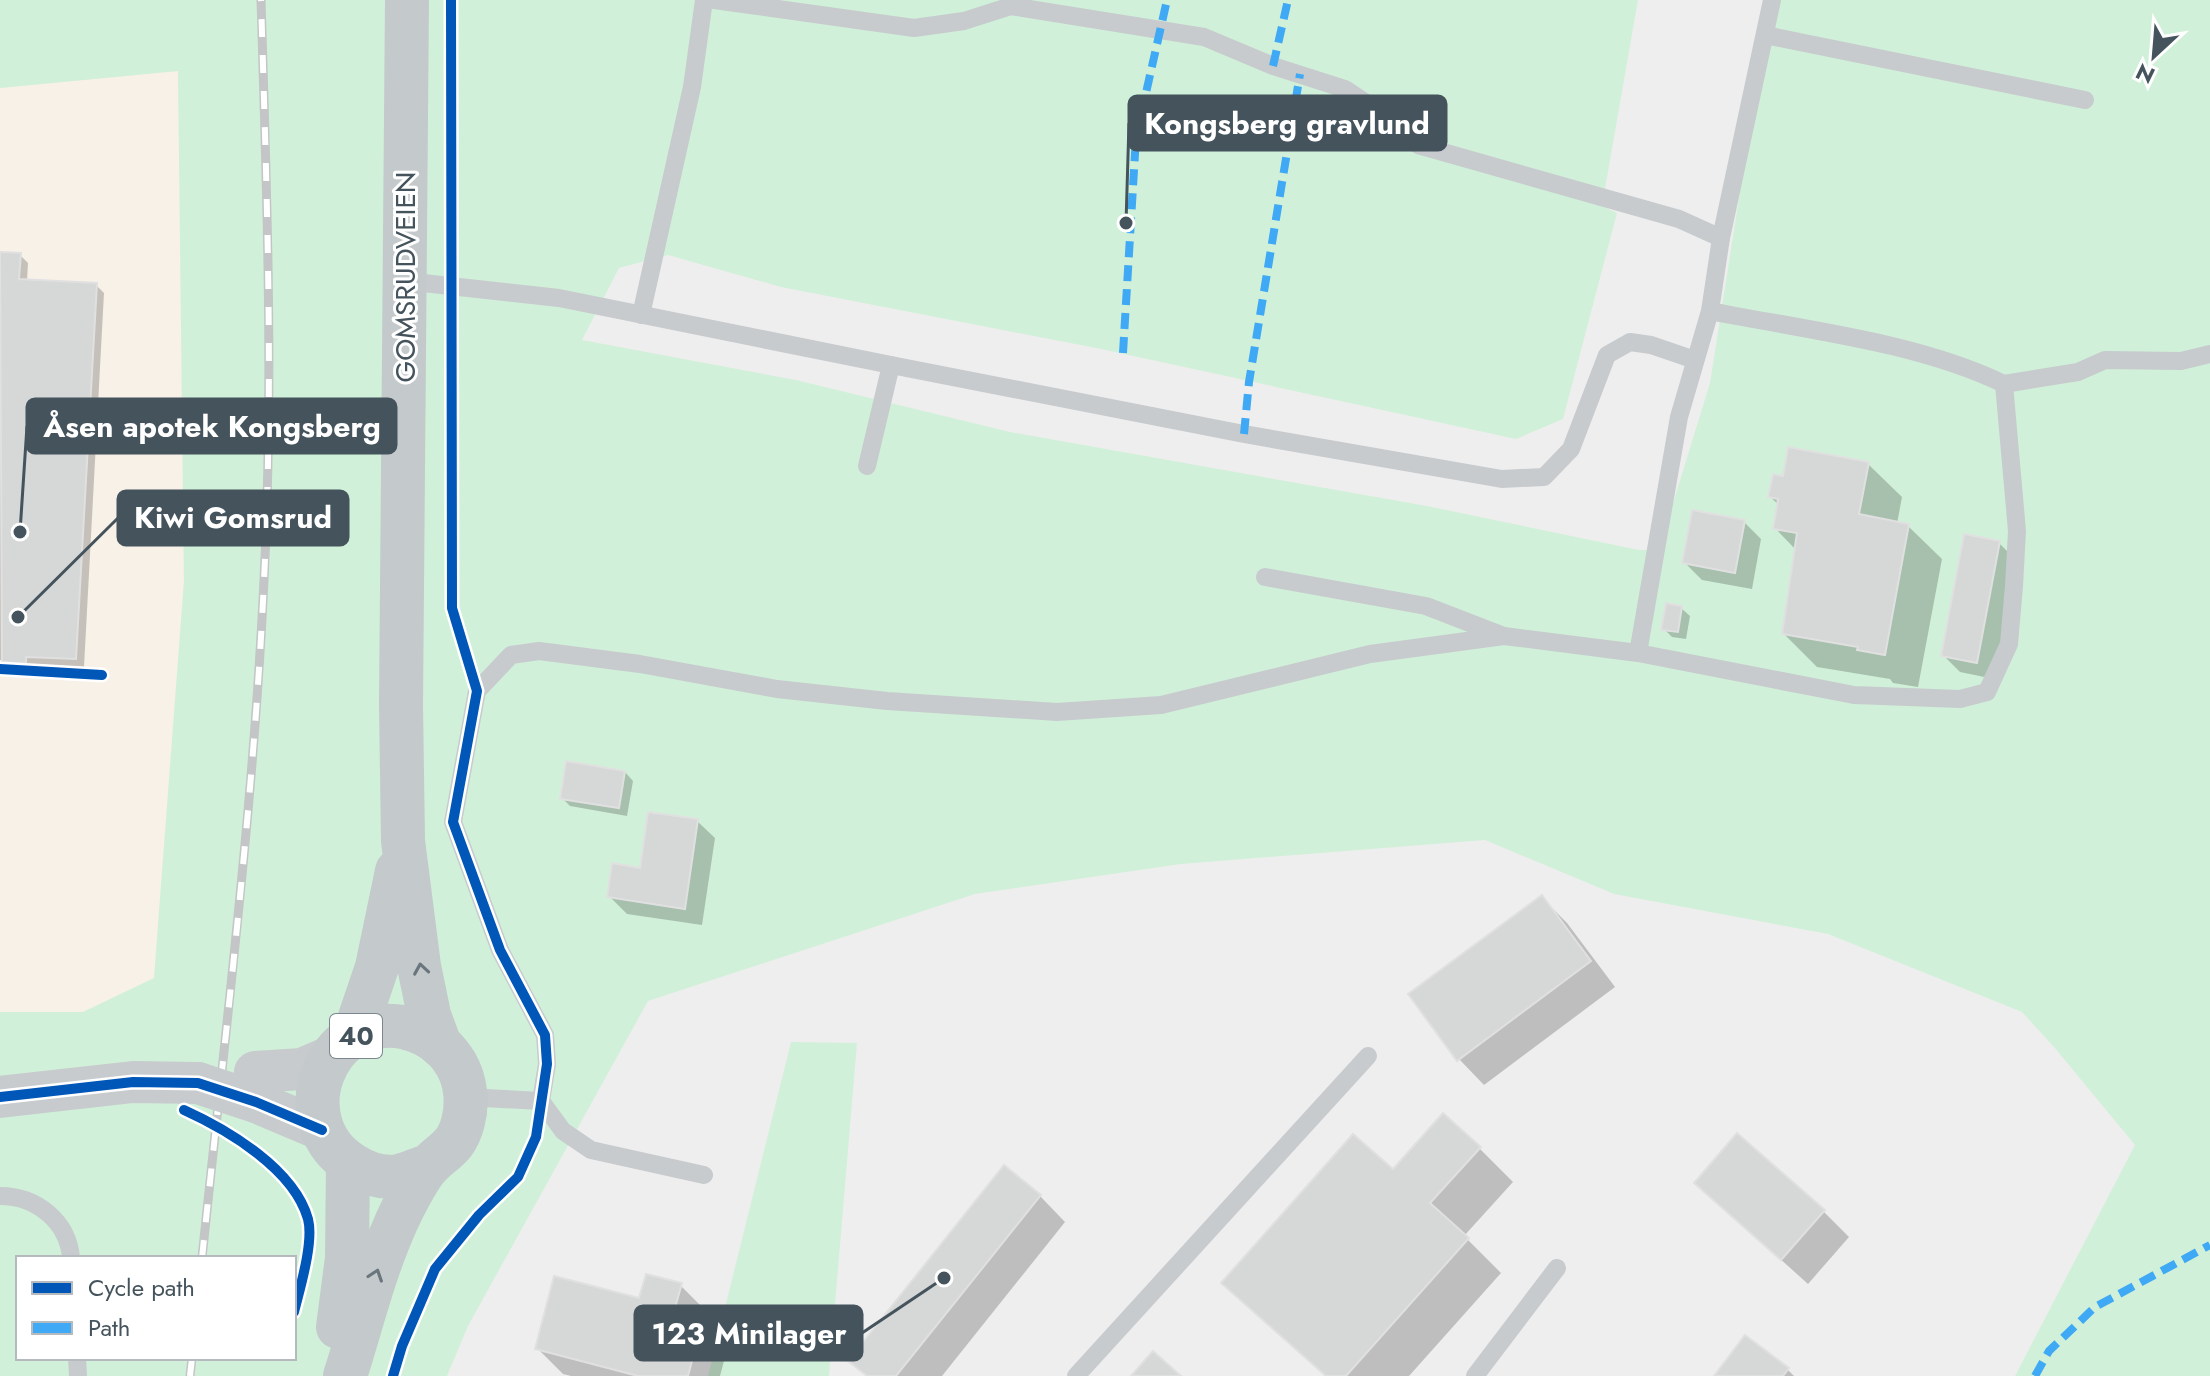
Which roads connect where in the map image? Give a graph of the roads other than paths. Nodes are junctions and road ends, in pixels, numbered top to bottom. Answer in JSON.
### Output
{"nodes":[{"id":1,"x":407,"y":0,"type":"edge"},
{"id":2,"x":704,"y":0,"type":"edge"},
{"id":3,"x":714,"y":0,"type":"edge"},
{"id":4,"x":1772,"y":0,"type":"edge"},
{"id":5,"x":1765,"y":35,"type":"junction"},
{"id":6,"x":2085,"y":100,"type":"dead end"},
{"id":7,"x":1721,"y":238,"type":"junction"},
{"id":8,"x":405,"y":281,"type":"junction"},
{"id":9,"x":1710,"y":311,"type":"junction"},
{"id":10,"x":641,"y":315,"type":"junction"},
{"id":11,"x":2210,"y":354,"type":"edge"},
{"id":12,"x":1695,"y":360,"type":"junction"},
{"id":13,"x":891,"y":365,"type":"junction"},
{"id":14,"x":2004,"y":384,"type":"junction"},
{"id":15,"x":867,"y":466,"type":"dead end"},
{"id":16,"x":1265,"y":577,"type":"dead end"},
{"id":17,"x":1504,"y":636,"type":"junction"},
{"id":18,"x":1638,"y":653,"type":"junction"},
{"id":19,"x":403,"y":841,"type":"junction"},
{"id":20,"x":440,"y":1045,"type":"junction"},
{"id":21,"x":342,"y":1047,"type":"junction"},
{"id":22,"x":1368,"y":1056,"type":"dead end"},
{"id":23,"x":255,"y":1087,"type":"junction"},
{"id":24,"x":0,"y":1097,"type":"edge"},
{"id":25,"x":465,"y":1097,"type":"junction"},
{"id":26,"x":541,"y":1101,"type":"junction"},
{"id":27,"x":335,"y":1146,"type":"junction"},
{"id":28,"x":428,"y":1166,"type":"junction"},
{"id":29,"x":704,"y":1175,"type":"dead end"},
{"id":30,"x":0,"y":1196,"type":"edge"},
{"id":31,"x":70,"y":1256,"type":"edge"},
{"id":32,"x":1557,"y":1268,"type":"dead end"},
{"id":33,"x":333,"y":1376,"type":"edge"},
{"id":34,"x":345,"y":1376,"type":"edge"},
{"id":35,"x":1076,"y":1376,"type":"edge"},
{"id":36,"x":1475,"y":1376,"type":"edge"}],
"edges":[{"from":1,"to":8,"type":"main road","name":"GOMSRUDVEIEN","number":"40"},
{"from":2,"to":10,"type":"lane"},
{"from":3,"to":7,"type":"lane"},
{"from":4,"to":5,"type":"lane"},
{"from":5,"to":6,"type":"lane"},
{"from":5,"to":7,"type":"lane"},
{"from":7,"to":9,"type":"lane"},
{"from":8,"to":10,"type":"lane"},
{"from":8,"to":19,"type":"main road","name":"GOMSRUDVEIEN","number":"40"},
{"from":9,"to":12,"type":"lane"},
{"from":9,"to":14,"type":"lane"},
{"from":10,"to":13,"type":"lane"},
{"from":11,"to":14,"type":"lane"},
{"from":12,"to":13,"type":"lane"},
{"from":12,"to":18,"type":"lane"},
{"from":13,"to":15,"type":"lane"},
{"from":14,"to":18,"type":"lane"},
{"from":16,"to":17,"type":"lane"},
{"from":17,"to":18,"type":"lane"},
{"from":17,"to":26,"type":"lane"},
{"from":20,"to":19,"type":"main road","name":"GOMSRUDVEIEN","number":"40","one_way":true},
{"from":19,"to":21,"type":"main road","name":"GOMSRUDVEIEN","number":"40"},
{"from":20,"to":21,"type":"main road","number":"40"},
{"from":20,"to":25,"type":"main road","number":"40"},
{"from":21,"to":23,"type":"street"},
{"from":21,"to":27,"type":"main road","number":"40"},
{"from":22,"to":35,"type":"lane"},
{"from":23,"to":24,"type":"street","bridge":true},
{"from":23,"to":27,"type":"street"},
{"from":25,"to":26,"type":"lane"},
{"from":25,"to":28,"type":"main road","number":"40"},
{"from":26,"to":29,"type":"lane"},
{"from":27,"to":28,"type":"main road"},
{"from":27,"to":33,"type":"main road","number":"40"},
{"from":34,"to":28,"type":"main road","number":"40","one_way":true},
{"from":30,"to":31,"type":"lane"},
{"from":32,"to":36,"type":"lane"}]}
